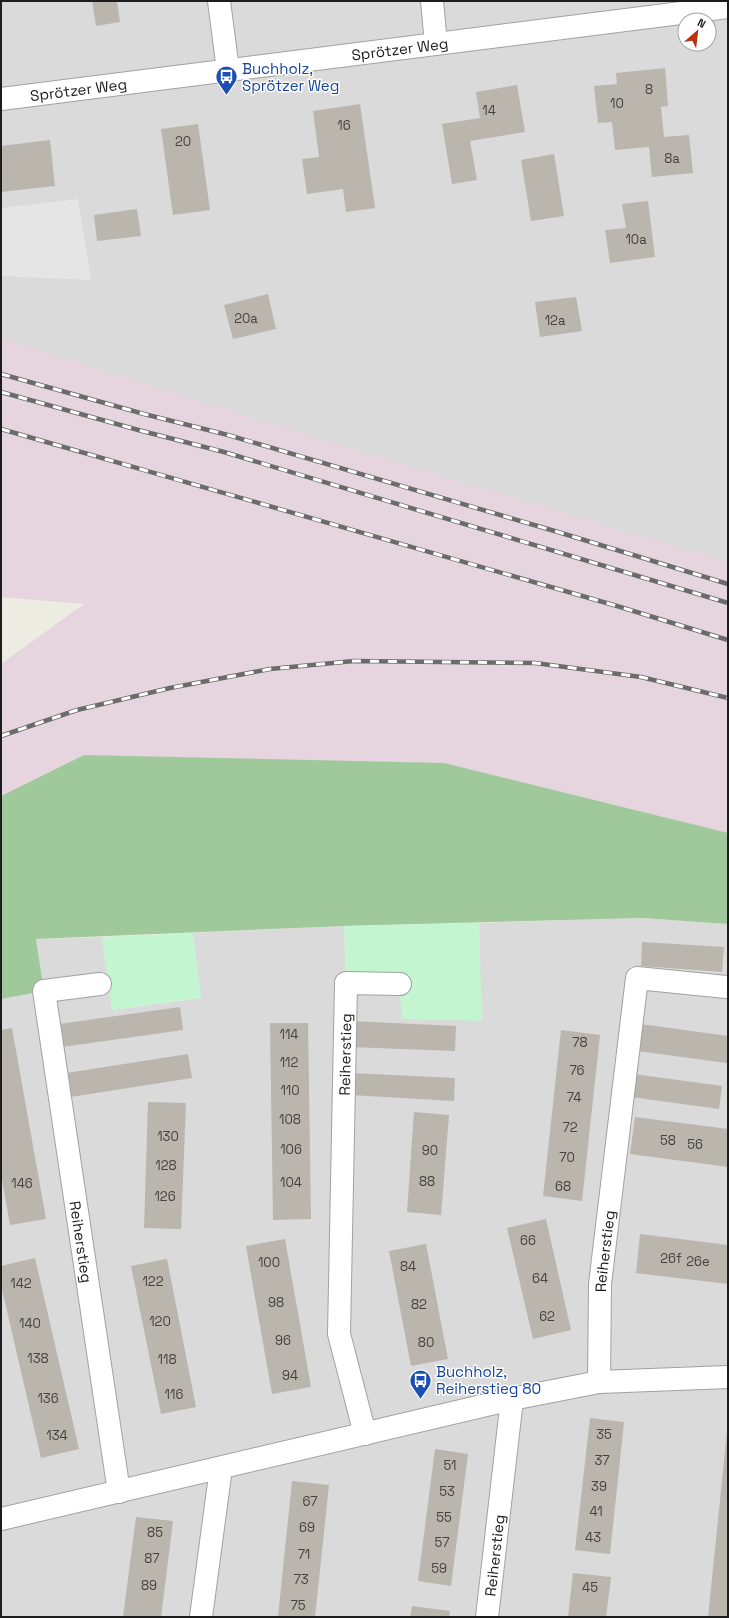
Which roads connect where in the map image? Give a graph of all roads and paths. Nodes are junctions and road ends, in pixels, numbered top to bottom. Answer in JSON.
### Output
{"nodes":[{"id":1,"x":219,"y":1,"type":"edge"},
{"id":2,"x":432,"y":1,"type":"edge"},
{"id":3,"x":728,"y":7,"type":"edge"},
{"id":4,"x":436,"y":44,"type":"junction"},
{"id":5,"x":228,"y":70,"type":"junction"},
{"id":6,"x":1,"y":99,"type":"edge"},
{"id":7,"x":100,"y":984,"type":"dead end"},
{"id":8,"x":400,"y":984,"type":"dead end"},
{"id":9,"x":726,"y":987,"type":"dead end"},
{"id":10,"x":728,"y":1377,"type":"edge"},
{"id":11,"x":599,"y":1382,"type":"junction"},
{"id":12,"x":512,"y":1399,"type":"junction"},
{"id":13,"x":365,"y":1434,"type":"junction"},
{"id":14,"x":221,"y":1468,"type":"junction"},
{"id":15,"x":119,"y":1492,"type":"junction"},
{"id":16,"x":1,"y":1520,"type":"edge"},
{"id":17,"x":201,"y":1617,"type":"edge"},
{"id":18,"x":488,"y":1617,"type":"edge"}],
"edges":[{"from":1,"to":5,"type":"street"},
{"from":2,"to":4,"type":"street"},
{"from":3,"to":4,"type":"street","name":"Sprötzer Weg"},
{"from":4,"to":5,"type":"street","name":"Sprötzer Weg"},
{"from":5,"to":6,"type":"street","name":"Sprötzer Weg"},
{"from":7,"to":15,"type":"street","name":"Reiherstieg"},
{"from":8,"to":13,"type":"street","name":"Reiherstieg"},
{"from":9,"to":11,"type":"street","name":"Reiherstieg"},
{"from":10,"to":11,"type":"street"},
{"from":11,"to":12,"type":"street"},
{"from":12,"to":13,"type":"street"},
{"from":12,"to":18,"type":"street","name":"Reiherstieg"},
{"from":13,"to":14,"type":"street"},
{"from":14,"to":15,"type":"street"},
{"from":14,"to":17,"type":"street"},
{"from":15,"to":16,"type":"street"}]}
